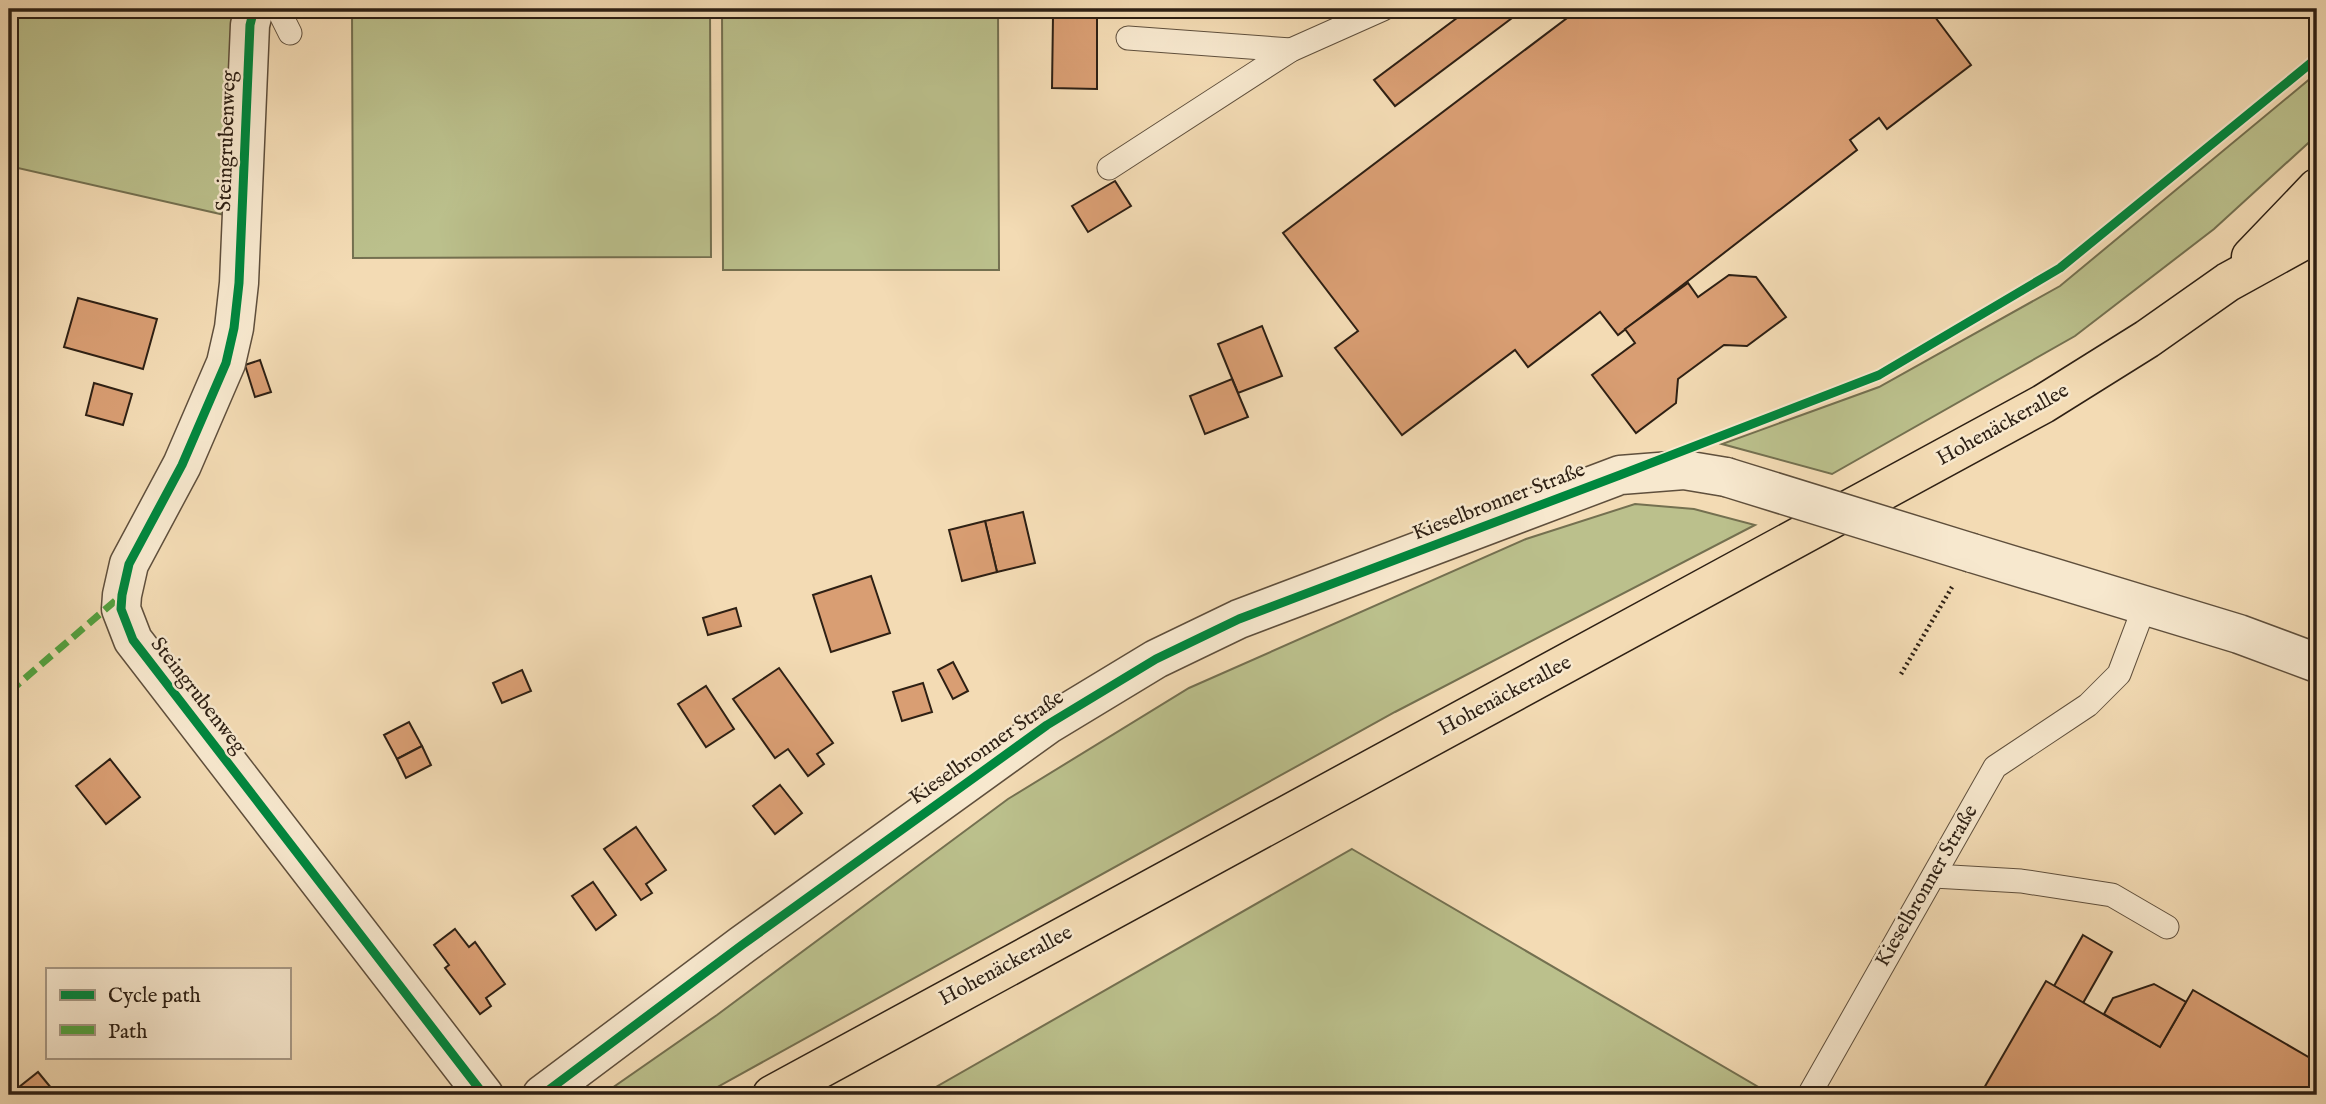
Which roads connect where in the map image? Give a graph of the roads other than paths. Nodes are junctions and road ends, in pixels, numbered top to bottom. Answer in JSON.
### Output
{"nodes":[{"id":1,"x":254,"y":9,"type":"edge"},
{"id":2,"x":278,"y":9,"type":"edge"},
{"id":3,"x":1383,"y":9,"type":"edge"},
{"id":4,"x":290,"y":33,"type":"dead end"},
{"id":5,"x":1128,"y":38,"type":"dead end"},
{"id":6,"x":1291,"y":51,"type":"junction"},
{"id":7,"x":1109,"y":168,"type":"dead end"},
{"id":8,"x":2317,"y":188,"type":"edge"},
{"id":9,"x":2317,"y":233,"type":"edge"},
{"id":10,"x":2228,"y":282,"type":"junction"},
{"id":11,"x":2145,"y":605,"type":"junction"},
{"id":12,"x":2317,"y":663,"type":"edge"},
{"id":13,"x":1934,"y":876,"type":"junction"},
{"id":14,"x":2167,"y":927,"type":"dead end"},
{"id":15,"x":484,"y":1095,"type":"edge"},
{"id":16,"x":542,"y":1095,"type":"edge"},
{"id":17,"x":772,"y":1095,"type":"edge"},
{"id":18,"x":1809,"y":1095,"type":"edge"}],
"edges":[{"from":1,"to":15,"type":"street","name":"Steingrubenweg"},
{"from":2,"to":4,"type":"lane"},
{"from":3,"to":6,"type":"lane"},
{"from":5,"to":6,"type":"lane"},
{"from":6,"to":7,"type":"lane"},
{"from":8,"to":10,"type":"main road","name":"Hohenäckerallee"},
{"from":9,"to":10,"type":"main road","name":"Hohenäckerallee"},
{"from":10,"to":17,"type":"main road","name":"Hohenäckerallee"},
{"from":11,"to":12,"type":"street","name":"Kieselbronner Straße"},
{"from":11,"to":13,"type":"lane","name":"Kieselbronner Straße"},
{"from":11,"to":16,"type":"street","name":"Kieselbronner Straße","bridge":true},
{"from":13,"to":14,"type":"lane"},
{"from":13,"to":18,"type":"lane","name":"Kieselbronner Straße"}]}
